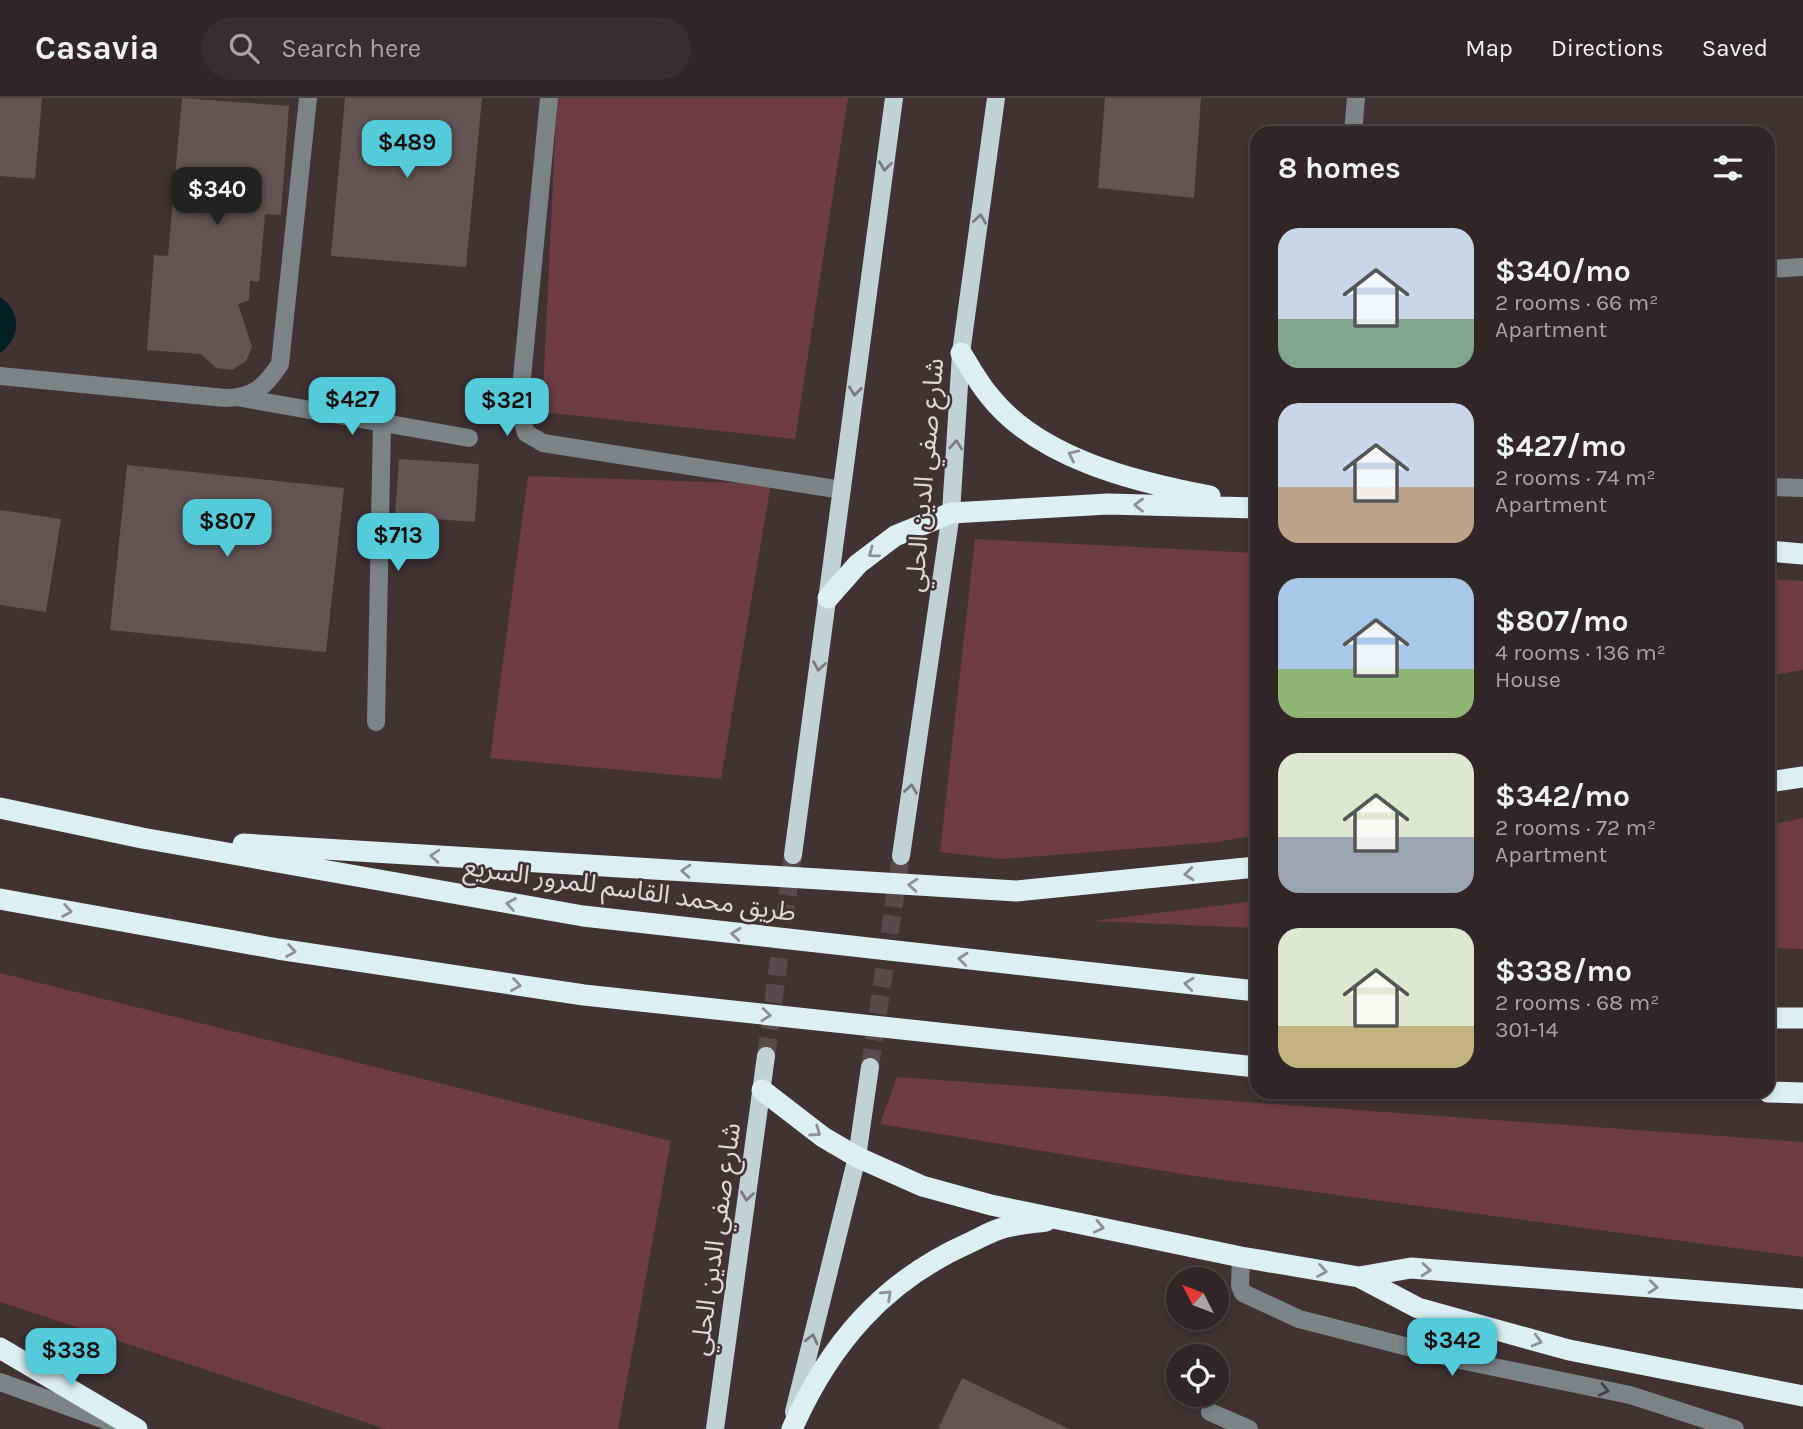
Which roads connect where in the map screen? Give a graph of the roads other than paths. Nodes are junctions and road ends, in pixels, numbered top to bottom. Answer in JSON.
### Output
{"nodes":[{"id":1,"x":308,"y":98,"type":"edge"},
{"id":2,"x":549,"y":98,"type":"edge"},
{"id":3,"x":894,"y":98,"type":"edge"},
{"id":4,"x":996,"y":98,"type":"edge"},
{"id":5,"x":1356,"y":98,"type":"edge"},
{"id":6,"x":1354,"y":126,"type":"edge"},
{"id":7,"x":1803,"y":267,"type":"edge"},
{"id":8,"x":1775,"y":269,"type":"edge"},
{"id":9,"x":961,"y":353,"type":"junction"},
{"id":10,"x":0,"y":376,"type":"edge"},
{"id":11,"x":242,"y":398,"type":"junction"},
{"id":12,"x":382,"y":423,"type":"junction"},
{"id":13,"x":469,"y":438,"type":"dead end"},
{"id":14,"x":1775,"y":487,"type":"edge"},
{"id":15,"x":1803,"y":488,"type":"edge"},
{"id":16,"x":842,"y":489,"type":"junction"},
{"id":17,"x":1250,"y":506,"type":"edge"},
{"id":18,"x":1250,"y":507,"type":"edge"},
{"id":19,"x":951,"y":513,"type":"junction"},
{"id":20,"x":1775,"y":552,"type":"edge"},
{"id":21,"x":1803,"y":554,"type":"edge"},
{"id":22,"x":828,"y":598,"type":"junction"},
{"id":23,"x":376,"y":722,"type":"dead end"},
{"id":24,"x":1803,"y":777,"type":"edge"},
{"id":25,"x":1775,"y":781,"type":"edge"},
{"id":26,"x":0,"y":808,"type":"edge"},
{"id":27,"x":142,"y":838,"type":"junction"},
{"id":28,"x":793,"y":855,"type":"tunnel mouth"},
{"id":29,"x":901,"y":856,"type":"tunnel mouth"},
{"id":30,"x":1250,"y":868,"type":"edge"},
{"id":31,"x":0,"y":900,"type":"edge"},
{"id":32,"x":1250,"y":990,"type":"edge"},
{"id":33,"x":1775,"y":1018,"type":"edge"},
{"id":34,"x":1803,"y":1018,"type":"edge"},
{"id":35,"x":766,"y":1055,"type":"tunnel mouth"},
{"id":36,"x":1250,"y":1066,"type":"edge"},
{"id":37,"x":870,"y":1067,"type":"tunnel mouth"},
{"id":38,"x":762,"y":1090,"type":"junction"},
{"id":39,"x":1775,"y":1092,"type":"edge"},
{"id":40,"x":1803,"y":1093,"type":"edge"},
{"id":41,"x":857,"y":1157,"type":"junction"},
{"id":42,"x":1062,"y":1219,"type":"junction"},
{"id":43,"x":1241,"y":1257,"type":"junction"},
{"id":44,"x":1359,"y":1277,"type":"junction"},
{"id":45,"x":1803,"y":1299,"type":"edge"},
{"id":46,"x":0,"y":1348,"type":"edge"},
{"id":47,"x":0,"y":1382,"type":"edge"},
{"id":48,"x":1803,"y":1396,"type":"edge"},
{"id":49,"x":1210,"y":1412,"type":"dead end"},
{"id":50,"x":129,"y":1429,"type":"edge"},
{"id":51,"x":137,"y":1429,"type":"edge"},
{"id":52,"x":715,"y":1429,"type":"edge"},
{"id":53,"x":791,"y":1429,"type":"edge"},
{"id":54,"x":1248,"y":1429,"type":"edge"},
{"id":55,"x":1735,"y":1429,"type":"edge"}],
"edges":[{"from":1,"to":11,"type":"street"},
{"from":2,"to":16,"type":"street"},
{"from":3,"to":16,"type":"main road","one_way":true},
{"from":9,"to":4,"type":"main road","name":"شارع صفي الدين الحلي","one_way":true},
{"from":5,"to":6,"type":"street"},
{"from":7,"to":8,"type":"street"},
{"from":17,"to":9,"type":"highway","one_way":true},
{"from":19,"to":9,"type":"main road","name":"شارع صفي الدين الحلي","one_way":true},
{"from":10,"to":11,"type":"street"},
{"from":11,"to":12,"type":"street"},
{"from":12,"to":13,"type":"street"},
{"from":12,"to":23,"type":"street"},
{"from":14,"to":15,"type":"street"},
{"from":16,"to":22,"type":"main road"},
{"from":18,"to":19,"type":"highway","one_way":true},
{"from":19,"to":22,"type":"highway","one_way":true},
{"from":29,"to":19,"type":"main road","name":"شارع صفي الدين الحلي","one_way":true},
{"from":20,"to":21,"type":"highway"},
{"from":22,"to":28,"type":"main road","one_way":true},
{"from":24,"to":25,"type":"highway"},
{"from":26,"to":27,"type":"highway","name":"طريق محمد القاسم للمرور السريع"},
{"from":30,"to":27,"type":"highway","one_way":true},
{"from":32,"to":27,"type":"highway","name":"طريق محمد القاسم للمرور السريع","one_way":true},
{"from":31,"to":36,"type":"highway","one_way":true},
{"from":33,"to":34,"type":"highway"},
{"from":35,"to":38,"type":"main road","name":"شارع صفي الدين الحلي"},
{"from":37,"to":41,"type":"main road"},
{"from":38,"to":41,"type":"highway","one_way":true},
{"from":38,"to":52,"type":"main road","name":"شارع صفي الدين الحلي","one_way":true},
{"from":39,"to":40,"type":"highway"},
{"from":41,"to":42,"type":"highway"},
{"from":53,"to":41,"type":"main road","one_way":true},
{"from":42,"to":43,"type":"highway","one_way":true},
{"from":53,"to":42,"type":"highway","one_way":true},
{"from":43,"to":44,"type":"highway","one_way":true},
{"from":43,"to":55,"type":"street","one_way":true},
{"from":44,"to":45,"type":"highway","one_way":true},
{"from":44,"to":48,"type":"highway","one_way":true},
{"from":46,"to":51,"type":"highway"},
{"from":47,"to":50,"type":"street"},
{"from":49,"to":54,"type":"street"}]}
